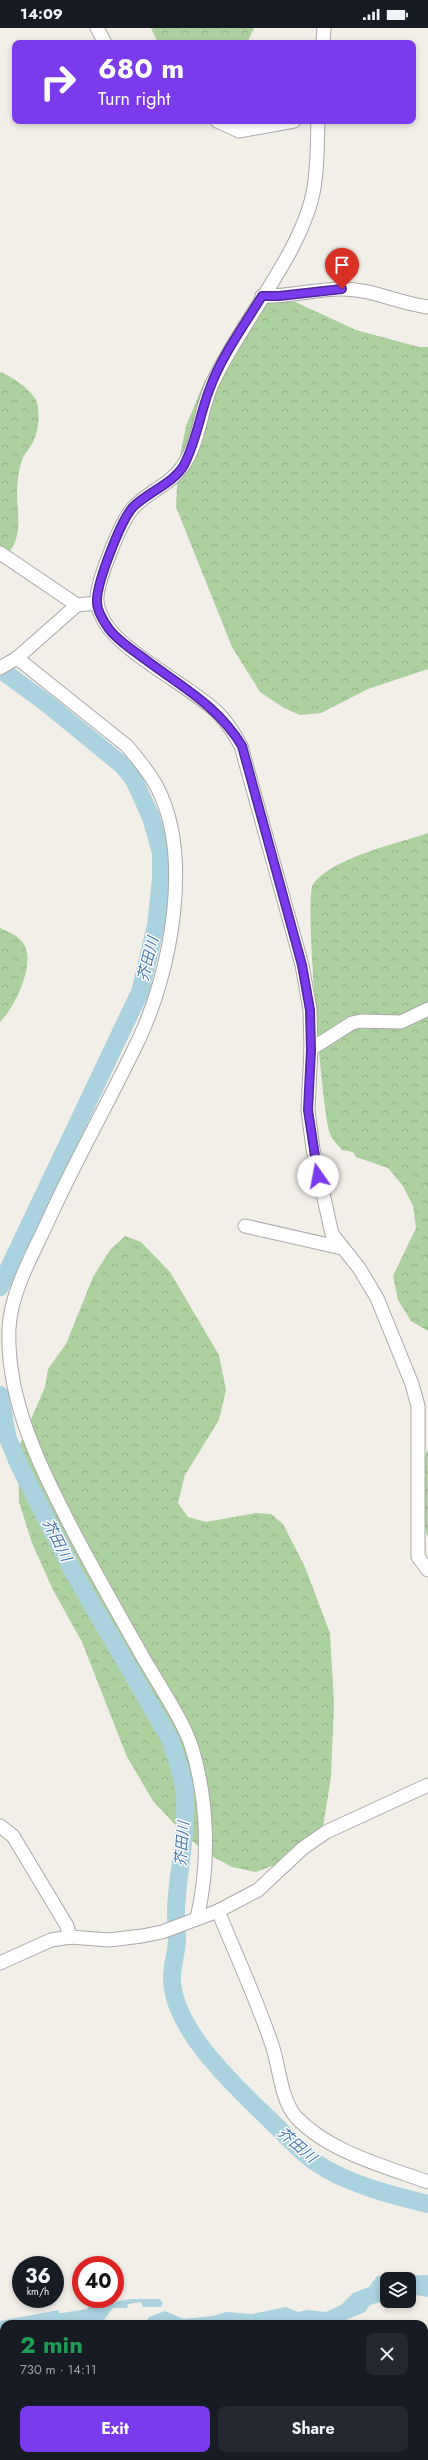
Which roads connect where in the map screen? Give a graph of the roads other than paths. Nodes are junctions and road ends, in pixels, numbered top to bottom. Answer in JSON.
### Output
{"nodes":[{"id":1,"x":97,"y":28,"type":"edge"},
{"id":2,"x":324,"y":28,"type":"edge"},
{"id":3,"x":103,"y":40,"type":"edge"},
{"id":4,"x":323,"y":40,"type":"edge"},
{"id":5,"x":224,"y":124,"type":"edge"},
{"id":6,"x":278,"y":124,"type":"edge"},
{"id":7,"x":318,"y":124,"type":"edge"},
{"id":8,"x":262,"y":296,"type":"junction"},
{"id":9,"x":428,"y":307,"type":"edge"},
{"id":10,"x":0,"y":553,"type":"edge"},
{"id":11,"x":97,"y":602,"type":"junction"},
{"id":12,"x":77,"y":604,"type":"junction"},
{"id":13,"x":17,"y":658,"type":"junction"},
{"id":14,"x":0,"y":668,"type":"edge"},
{"id":15,"x":428,"y":1009,"type":"edge"},
{"id":16,"x":311,"y":1050,"type":"junction"},
{"id":17,"x":245,"y":1226,"type":"dead end"},
{"id":18,"x":342,"y":1248,"type":"junction"},
{"id":19,"x":428,"y":1570,"type":"edge"},
{"id":20,"x":428,"y":1785,"type":"edge"},
{"id":21,"x":0,"y":1826,"type":"edge"},
{"id":22,"x":218,"y":1911,"type":"junction"},
{"id":23,"x":197,"y":1918,"type":"junction"},
{"id":24,"x":70,"y":1937,"type":"junction"},
{"id":25,"x":0,"y":1963,"type":"edge"},
{"id":26,"x":428,"y":2182,"type":"edge"}],
"edges":[{"from":1,"to":3,"type":"street"},
{"from":2,"to":4,"type":"street"},
{"from":5,"to":6,"type":"street"},
{"from":7,"to":8,"type":"street"},
{"from":8,"to":9,"type":"street"},
{"from":8,"to":11,"type":"street"},
{"from":10,"to":12,"type":"street"},
{"from":11,"to":12,"type":"street"},
{"from":11,"to":16,"type":"street"},
{"from":12,"to":13,"type":"street"},
{"from":13,"to":14,"type":"street"},
{"from":13,"to":23,"type":"street"},
{"from":15,"to":16,"type":"street"},
{"from":16,"to":18,"type":"street"},
{"from":17,"to":18,"type":"street"},
{"from":18,"to":19,"type":"street"},
{"from":20,"to":22,"type":"street"},
{"from":21,"to":24,"type":"street"},
{"from":22,"to":23,"type":"street"},
{"from":22,"to":26,"type":"street"},
{"from":23,"to":24,"type":"street"},
{"from":24,"to":25,"type":"street"}]}
